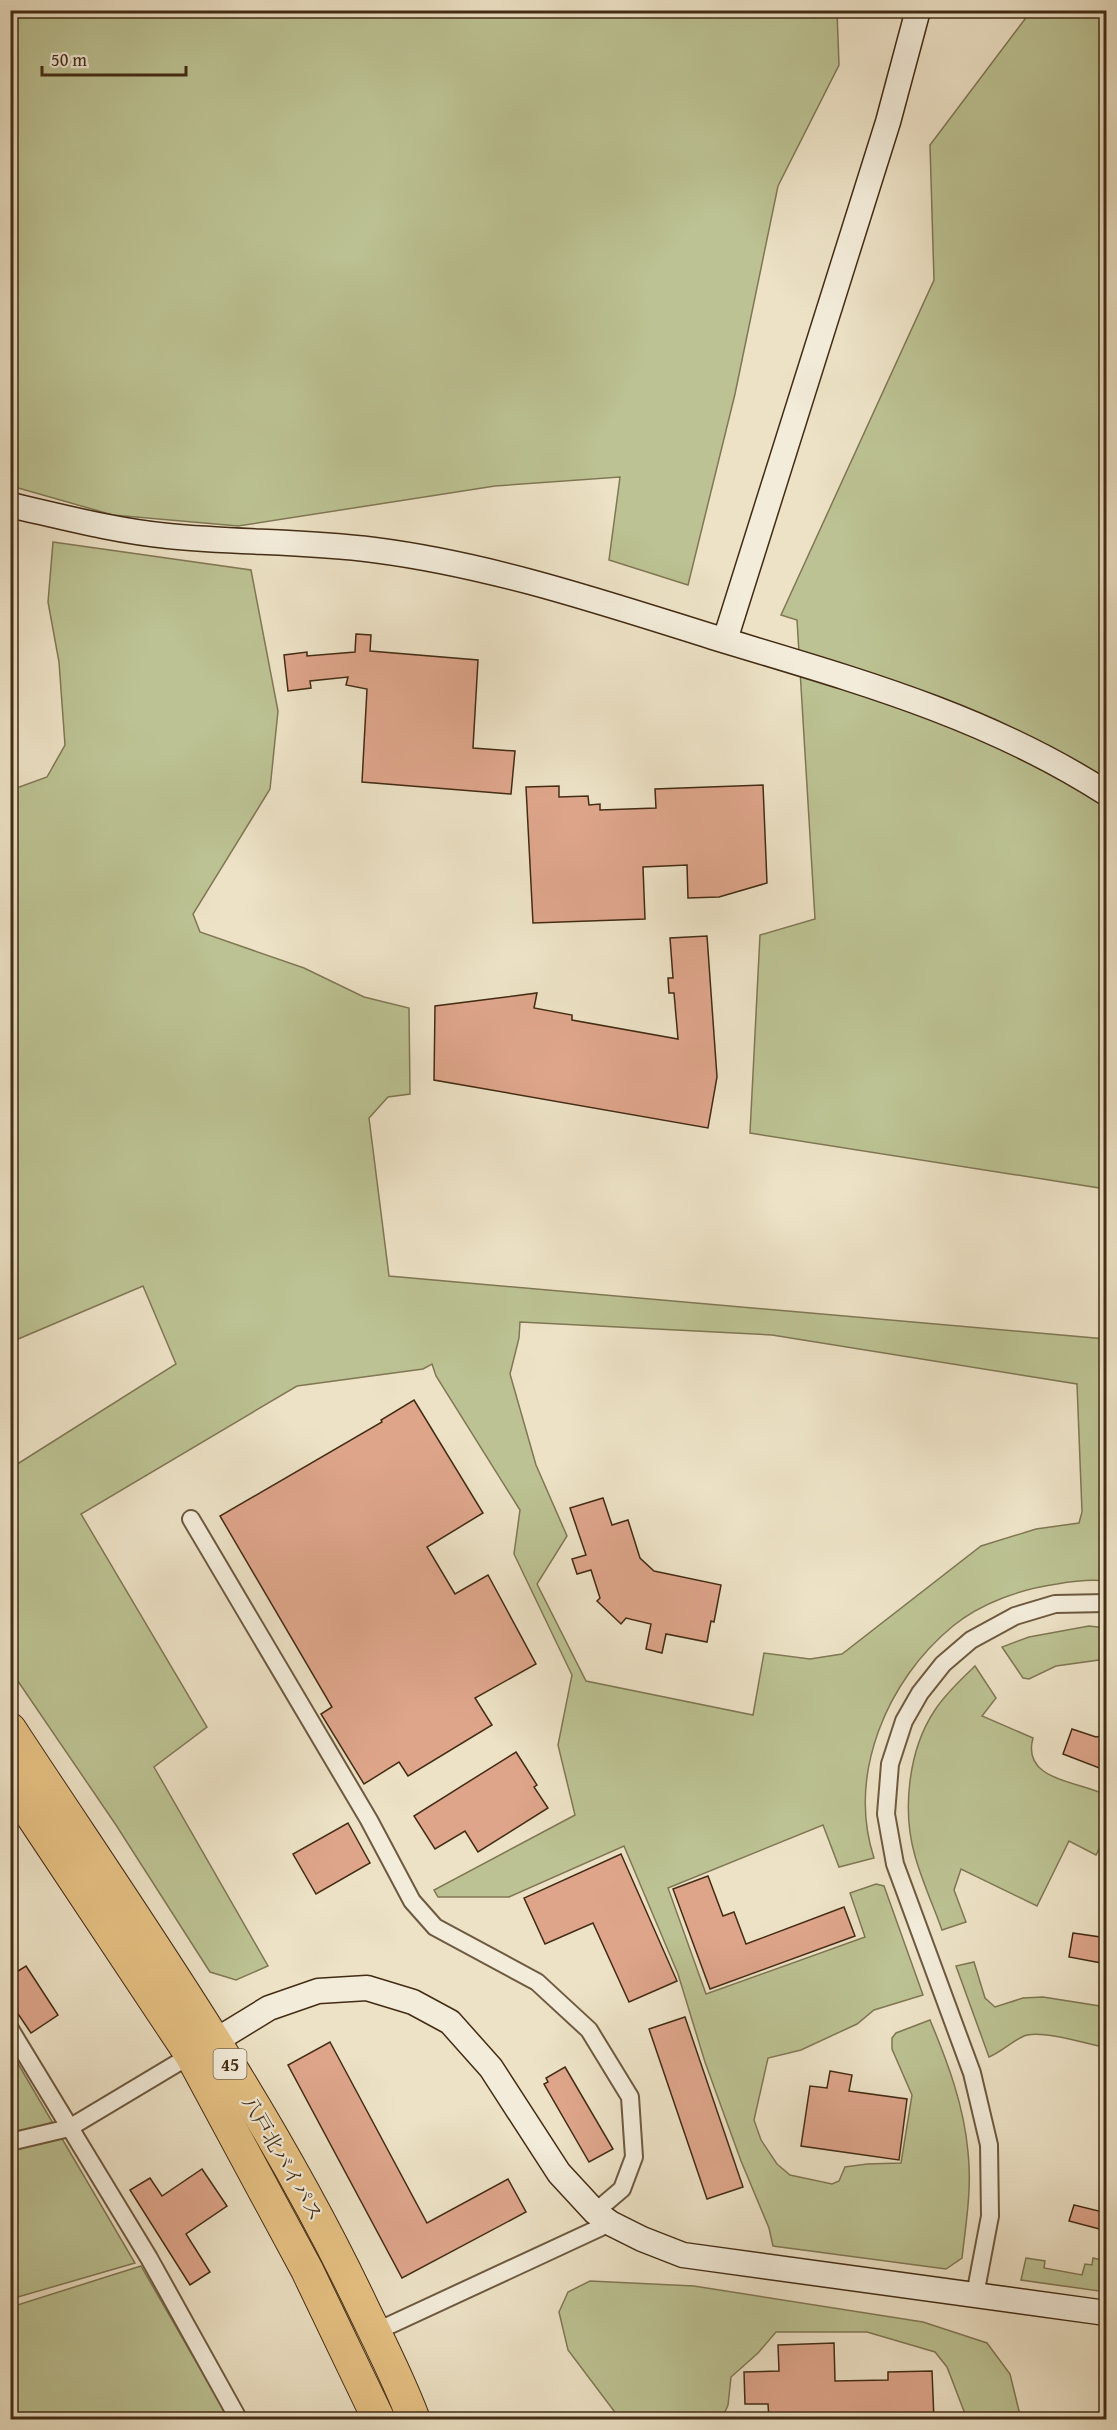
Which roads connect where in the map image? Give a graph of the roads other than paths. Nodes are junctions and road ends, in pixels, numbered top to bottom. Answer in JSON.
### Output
{"nodes":[{"id":1,"x":918,"y":10,"type":"edge"},
{"id":2,"x":10,"y":505,"type":"edge"},
{"id":3,"x":725,"y":640,"type":"junction"},
{"id":4,"x":1107,"y":793,"type":"edge"},
{"id":5,"x":190,"y":1519,"type":"dead end"},
{"id":6,"x":1107,"y":1603,"type":"edge"},
{"id":7,"x":10,"y":1728,"type":"edge"},
{"id":8,"x":10,"y":1783,"type":"edge"},
{"id":9,"x":10,"y":2029,"type":"edge"},
{"id":10,"x":203,"y":2048,"type":"junction"},
{"id":11,"x":69,"y":2128,"type":"junction"},
{"id":12,"x":10,"y":2142,"type":"edge"},
{"id":13,"x":602,"y":2217,"type":"junction"},
{"id":14,"x":975,"y":2295,"type":"junction"},
{"id":15,"x":1107,"y":2313,"type":"edge"},
{"id":16,"x":375,"y":2332,"type":"junction"},
{"id":17,"x":239,"y":2420,"type":"edge"},
{"id":18,"x":379,"y":2420,"type":"edge"},
{"id":19,"x":414,"y":2420,"type":"edge"}],
"edges":[{"from":1,"to":3,"type":"street"},
{"from":2,"to":3,"type":"street"},
{"from":3,"to":4,"type":"street"},
{"from":5,"to":13,"type":"street"},
{"from":6,"to":14,"type":"street"},
{"from":7,"to":10,"type":"highway","name":"八戸北バイパス","number":"45"},
{"from":8,"to":10,"type":"highway","name":"八戸北バイパス","number":"45"},
{"from":9,"to":11,"type":"street"},
{"from":10,"to":11,"type":"street"},
{"from":10,"to":13,"type":"street"},
{"from":10,"to":16,"type":"highway","name":"八戸北バイパス","number":"45"},
{"from":10,"to":18,"type":"highway","name":"八戸北バイパス","number":"45"},
{"from":11,"to":12,"type":"street"},
{"from":11,"to":17,"type":"street"},
{"from":13,"to":14,"type":"street"},
{"from":13,"to":16,"type":"street"},
{"from":14,"to":15,"type":"street"},
{"from":16,"to":19,"type":"highway","name":"八戸北バイパス","number":"45"}]}
